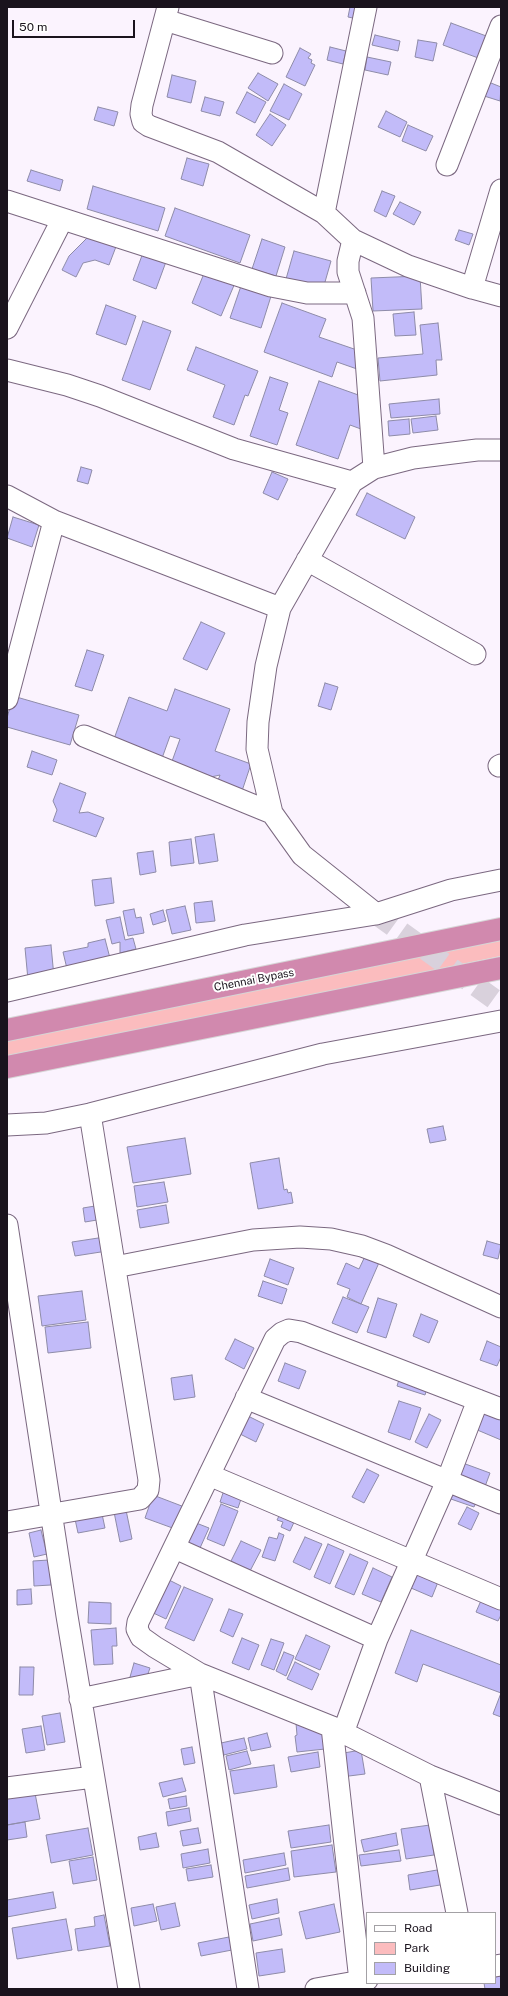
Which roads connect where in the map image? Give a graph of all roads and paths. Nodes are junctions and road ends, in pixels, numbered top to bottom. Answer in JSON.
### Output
{"nodes":[{"id":1,"x":366,"y":7,"type":"edge"},
{"id":2,"x":166,"y":14,"type":"edge"},
{"id":3,"x":501,"y":26,"type":"edge"},
{"id":4,"x":272,"y":53,"type":"dead end"},
{"id":5,"x":447,"y":165,"type":"dead end"},
{"id":6,"x":501,"y":190,"type":"edge"},
{"id":7,"x":7,"y":201,"type":"edge"},
{"id":8,"x":324,"y":213,"type":"junction"},
{"id":9,"x":62,"y":220,"type":"junction"},
{"id":10,"x":353,"y":240,"type":"junction"},
{"id":11,"x":472,"y":288,"type":"junction"},
{"id":12,"x":355,"y":293,"type":"junction"},
{"id":13,"x":501,"y":296,"type":"edge"},
{"id":14,"x":7,"y":328,"type":"edge"},
{"id":15,"x":7,"y":370,"type":"edge"},
{"id":16,"x":501,"y":450,"type":"edge"},
{"id":17,"x":374,"y":468,"type":"junction"},
{"id":18,"x":352,"y":482,"type":"junction"},
{"id":19,"x":7,"y":496,"type":"edge"},
{"id":20,"x":54,"y":521,"type":"junction"},
{"id":21,"x":307,"y":560,"type":"junction"},
{"id":22,"x":280,"y":608,"type":"junction"},
{"id":23,"x":475,"y":654,"type":"dead end"},
{"id":24,"x":7,"y":699,"type":"edge"},
{"id":25,"x":84,"y":736,"type":"dead end"},
{"id":26,"x":272,"y":813,"type":"junction"},
{"id":27,"x":501,"y":880,"type":"edge"},
{"id":28,"x":376,"y":914,"type":"junction"},
{"id":29,"x":501,"y":929,"type":"edge"},
{"id":30,"x":501,"y":968,"type":"edge"},
{"id":31,"x":7,"y":990,"type":"edge"},
{"id":32,"x":501,"y":1021,"type":"edge"},
{"id":33,"x":7,"y":1030,"type":"edge"},
{"id":34,"x":7,"y":1067,"type":"edge"},
{"id":35,"x":90,"y":1114,"type":"junction"},
{"id":36,"x":7,"y":1125,"type":"edge"},
{"id":37,"x":7,"y":1225,"type":"edge"},
{"id":38,"x":115,"y":1267,"type":"junction"},
{"id":39,"x":501,"y":1307,"type":"edge"},
{"id":40,"x":246,"y":1398,"type":"junction"},
{"id":41,"x":478,"y":1400,"type":"junction"},
{"id":42,"x":501,"y":1409,"type":"edge"},
{"id":43,"x":209,"y":1475,"type":"junction"},
{"id":44,"x":446,"y":1481,"type":"junction"},
{"id":45,"x":501,"y":1503,"type":"edge"},
{"id":46,"x":51,"y":1513,"type":"junction"},
{"id":47,"x":7,"y":1522,"type":"edge"},
{"id":48,"x":175,"y":1548,"type":"junction"},
{"id":49,"x":411,"y":1561,"type":"junction"},
{"id":50,"x":501,"y":1599,"type":"edge"},
{"id":51,"x":377,"y":1639,"type":"junction"},
{"id":52,"x":200,"y":1674,"type":"junction"},
{"id":53,"x":80,"y":1699,"type":"junction"},
{"id":54,"x":337,"y":1730,"type":"junction"},
{"id":55,"x":430,"y":1776,"type":"junction"},
{"id":56,"x":93,"y":1777,"type":"junction"},
{"id":57,"x":7,"y":1788,"type":"edge"},
{"id":58,"x":501,"y":1804,"type":"edge"},
{"id":59,"x":457,"y":1912,"type":"edge"},
{"id":60,"x":364,"y":1981,"type":"edge"},
{"id":61,"x":129,"y":1989,"type":"edge"},
{"id":62,"x":248,"y":1989,"type":"edge"},
{"id":63,"x":316,"y":1989,"type":"edge"}],
"edges":[{"from":1,"to":8,"type":"street"},
{"from":2,"to":4,"type":"street"},
{"from":2,"to":8,"type":"street"},
{"from":3,"to":5,"type":"street"},
{"from":6,"to":11,"type":"street"},
{"from":7,"to":9,"type":"street"},
{"from":8,"to":10,"type":"street"},
{"from":9,"to":12,"type":"street"},
{"from":9,"to":14,"type":"street"},
{"from":10,"to":11,"type":"street"},
{"from":10,"to":12,"type":"street"},
{"from":11,"to":13,"type":"street"},
{"from":12,"to":17,"type":"street"},
{"from":15,"to":18,"type":"street"},
{"from":16,"to":17,"type":"street"},
{"from":17,"to":18,"type":"street"},
{"from":18,"to":21,"type":"street"},
{"from":19,"to":20,"type":"street"},
{"from":20,"to":22,"type":"street"},
{"from":20,"to":24,"type":"street"},
{"from":21,"to":22,"type":"street"},
{"from":21,"to":23,"type":"street"},
{"from":22,"to":26,"type":"street"},
{"from":25,"to":26,"type":"street"},
{"from":26,"to":28,"type":"street"},
{"from":27,"to":28,"type":"street"},
{"from":28,"to":31,"type":"street"},
{"from":29,"to":33,"type":"highway","name":"Chennai Bypass"},
{"from":30,"to":34,"type":"highway"},
{"from":32,"to":35,"type":"street"},
{"from":35,"to":36,"type":"street"},
{"from":35,"to":38,"type":"street"},
{"from":37,"to":46,"type":"street"},
{"from":38,"to":39,"type":"street"},
{"from":38,"to":46,"type":"street"},
{"from":40,"to":41,"type":"street"},
{"from":40,"to":43,"type":"street"},
{"from":40,"to":44,"type":"street"},
{"from":41,"to":42,"type":"street"},
{"from":41,"to":44,"type":"street"},
{"from":43,"to":48,"type":"street"},
{"from":43,"to":49,"type":"street"},
{"from":44,"to":45,"type":"street"},
{"from":44,"to":49,"type":"street"},
{"from":46,"to":47,"type":"street"},
{"from":46,"to":53,"type":"street"},
{"from":48,"to":51,"type":"street"},
{"from":48,"to":52,"type":"street"},
{"from":49,"to":50,"type":"street"},
{"from":49,"to":51,"type":"street"},
{"from":51,"to":54,"type":"street"},
{"from":52,"to":53,"type":"street"},
{"from":52,"to":54,"type":"street"},
{"from":52,"to":62,"type":"street"},
{"from":53,"to":56,"type":"street"},
{"from":54,"to":55,"type":"street"},
{"from":54,"to":60,"type":"street"},
{"from":55,"to":58,"type":"street"},
{"from":55,"to":59,"type":"street"},
{"from":56,"to":57,"type":"street"},
{"from":56,"to":61,"type":"street"},
{"from":60,"to":63,"type":"street"}]}
